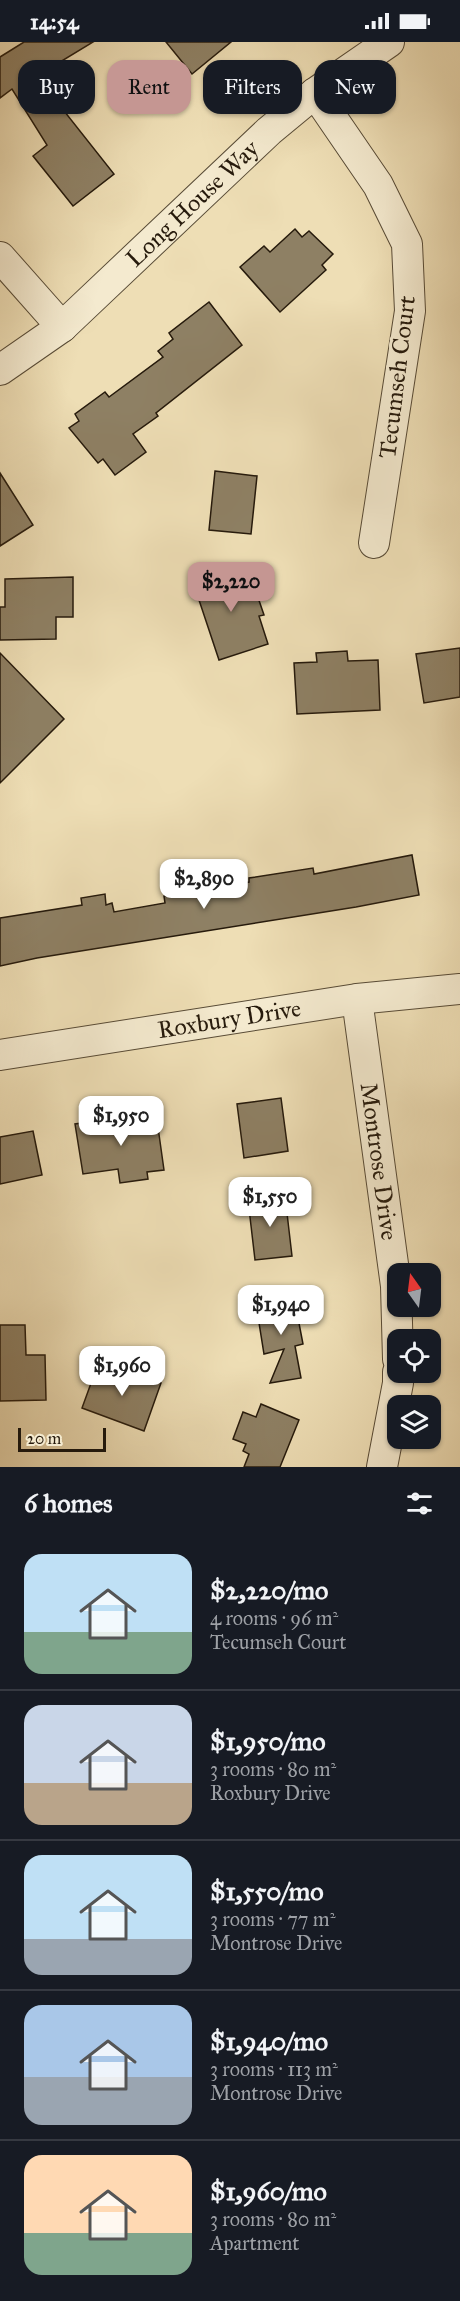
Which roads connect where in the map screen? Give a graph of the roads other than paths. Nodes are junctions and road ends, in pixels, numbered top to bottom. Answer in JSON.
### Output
{"nodes":[{"id":1,"x":388,"y":42,"type":"edge"},
{"id":2,"x":362,"y":60,"type":"edge"},
{"id":3,"x":314,"y":94,"type":"edge"},
{"id":4,"x":329,"y":114,"type":"edge"},
{"id":5,"x":0,"y":258,"type":"edge"},
{"id":6,"x":62,"y":327,"type":"junction"},
{"id":7,"x":0,"y":370,"type":"edge"},
{"id":8,"x":374,"y":543,"type":"dead end"},
{"id":9,"x":460,"y":989,"type":"edge"},
{"id":10,"x":357,"y":999,"type":"junction"},
{"id":11,"x":0,"y":1055,"type":"edge"},
{"id":12,"x":397,"y":1329,"type":"edge"},
{"id":13,"x":398,"y":1383,"type":"edge"},
{"id":14,"x":382,"y":1467,"type":"edge"}],
"edges":[{"from":1,"to":2,"type":"street","name":"Long House Way"},
{"from":3,"to":6,"type":"street","name":"Long House Way"},
{"from":4,"to":8,"type":"street","name":"Tecumseh Court"},
{"from":5,"to":6,"type":"street"},
{"from":6,"to":7,"type":"street","name":"Long House Way"},
{"from":9,"to":10,"type":"street","name":"Roxbury Drive"},
{"from":10,"to":11,"type":"street","name":"Roxbury Drive"},
{"from":10,"to":12,"type":"street","name":"Montrose Drive"},
{"from":13,"to":14,"type":"street"}]}
